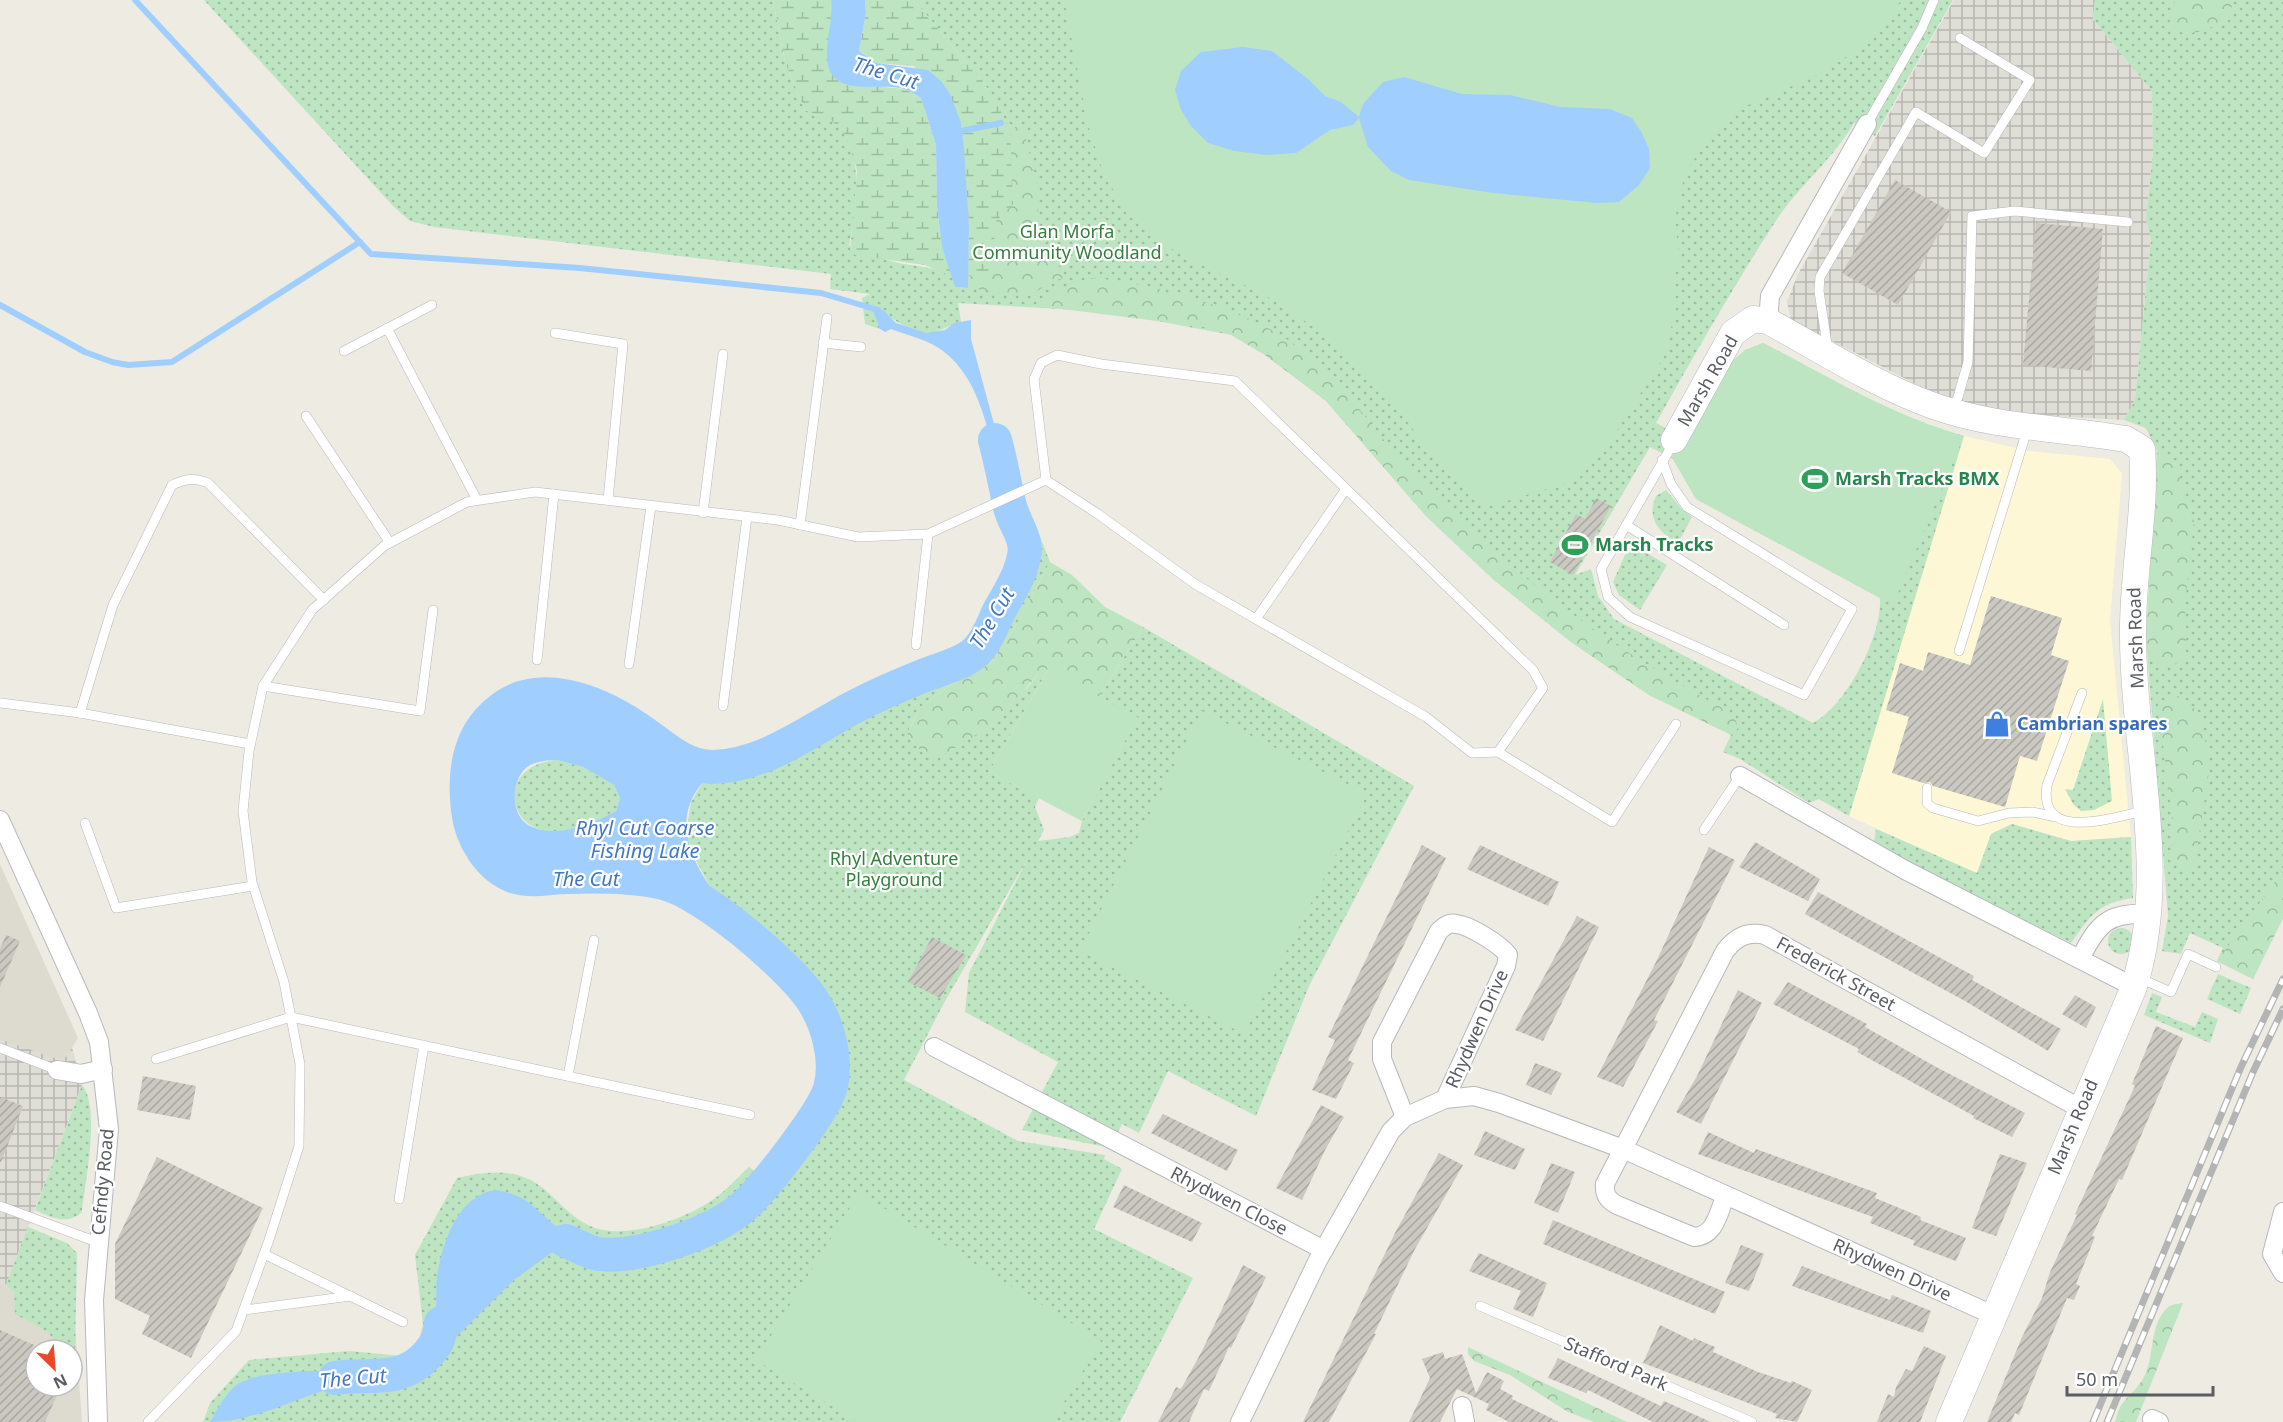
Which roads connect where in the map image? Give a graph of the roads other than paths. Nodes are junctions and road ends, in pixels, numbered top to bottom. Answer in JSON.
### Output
{"nodes":[{"id":1,"x":1934,"y":0,"type":"edge"},
{"id":2,"x":1960,"y":38,"type":"dead end"},
{"id":3,"x":1867,"y":124,"type":"joint"},
{"id":4,"x":2128,"y":222,"type":"dead end"},
{"id":5,"x":432,"y":305,"type":"dead end"},
{"id":6,"x":827,"y":318,"type":"dead end"},
{"id":7,"x":1768,"y":321,"type":"junction"},
{"id":8,"x":387,"y":328,"type":"junction"},
{"id":9,"x":555,"y":333,"type":"dead end"},
{"id":10,"x":823,"y":343,"type":"junction"},
{"id":11,"x":861,"y":347,"type":"dead end"},
{"id":12,"x":344,"y":351,"type":"dead end"},
{"id":13,"x":723,"y":354,"type":"dead end"},
{"id":14,"x":1828,"y":354,"type":"junction"},
{"id":15,"x":1954,"y":411,"type":"junction"},
{"id":16,"x":306,"y":416,"type":"dead end"},
{"id":17,"x":2028,"y":425,"type":"junction"},
{"id":18,"x":1668,"y":450,"type":"junction"},
{"id":19,"x":1046,"y":480,"type":"junction"},
{"id":20,"x":1346,"y":489,"type":"junction"},
{"id":21,"x":554,"y":494,"type":"junction"},
{"id":22,"x":477,"y":500,"type":"junction"},
{"id":23,"x":608,"y":500,"type":"junction"},
{"id":24,"x":651,"y":506,"type":"junction"},
{"id":25,"x":703,"y":513,"type":"junction"},
{"id":26,"x":747,"y":517,"type":"junction"},
{"id":27,"x":800,"y":525,"type":"junction"},
{"id":28,"x":1626,"y":525,"type":"junction"},
{"id":29,"x":928,"y":534,"type":"junction"},
{"id":30,"x":390,"y":543,"type":"junction"},
{"id":31,"x":324,"y":600,"type":"junction"},
{"id":32,"x":433,"y":610,"type":"dead end"},
{"id":33,"x":1256,"y":619,"type":"junction"},
{"id":34,"x":1784,"y":625,"type":"dead end"},
{"id":35,"x":916,"y":645,"type":"dead end"},
{"id":36,"x":1959,"y":651,"type":"dead end"},
{"id":37,"x":537,"y":660,"type":"dead end"},
{"id":38,"x":629,"y":664,"type":"dead end"},
{"id":39,"x":262,"y":686,"type":"junction"},
{"id":40,"x":2082,"y":693,"type":"dead end"},
{"id":41,"x":1,"y":704,"type":"edge"},
{"id":42,"x":723,"y":706,"type":"dead end"},
{"id":43,"x":80,"y":713,"type":"junction"},
{"id":44,"x":1676,"y":724,"type":"dead end"},
{"id":45,"x":250,"y":744,"type":"junction"},
{"id":46,"x":1498,"y":752,"type":"junction"},
{"id":47,"x":1740,"y":776,"type":"joint"},
{"id":48,"x":1927,"y":788,"type":"dead end"},
{"id":49,"x":2147,"y":811,"type":"junction"},
{"id":50,"x":2056,"y":817,"type":"junction"},
{"id":51,"x":0,"y":820,"type":"edge"},
{"id":52,"x":85,"y":823,"type":"dead end"},
{"id":53,"x":1704,"y":830,"type":"dead end"},
{"id":54,"x":253,"y":886,"type":"junction"},
{"id":55,"x":2150,"y":914,"type":"junction"},
{"id":56,"x":594,"y":940,"type":"dead end"},
{"id":57,"x":2080,"y":959,"type":"junction"},
{"id":58,"x":2216,"y":967,"type":"dead end"},
{"id":59,"x":2136,"y":982,"type":"junction"},
{"id":60,"x":291,"y":1017,"type":"junction"},
{"id":61,"x":424,"y":1045,"type":"junction"},
{"id":62,"x":934,"y":1047,"type":"dead end"},
{"id":63,"x":0,"y":1048,"type":"edge"},
{"id":64,"x":156,"y":1059,"type":"dead end"},
{"id":65,"x":103,"y":1069,"type":"junction"},
{"id":66,"x":57,"y":1070,"type":"joint"},
{"id":67,"x":568,"y":1076,"type":"junction"},
{"id":68,"x":1445,"y":1099,"type":"junction"},
{"id":69,"x":2080,"y":1109,"type":"junction"},
{"id":70,"x":750,"y":1115,"type":"dead end"},
{"id":71,"x":1405,"y":1117,"type":"junction"},
{"id":72,"x":1623,"y":1149,"type":"junction"},
{"id":73,"x":1725,"y":1197,"type":"junction"},
{"id":74,"x":399,"y":1199,"type":"dead end"},
{"id":75,"x":0,"y":1206,"type":"edge"},
{"id":76,"x":2283,"y":1212,"type":"edge"},
{"id":77,"x":97,"y":1242,"type":"junction"},
{"id":78,"x":1324,"y":1250,"type":"junction"},
{"id":79,"x":264,"y":1254,"type":"junction"},
{"id":80,"x":2283,"y":1273,"type":"edge"},
{"id":81,"x":351,"y":1296,"type":"junction"},
{"id":82,"x":1480,"y":1306,"type":"dead end"},
{"id":83,"x":244,"y":1310,"type":"junction"},
{"id":84,"x":1993,"y":1315,"type":"junction"},
{"id":85,"x":403,"y":1322,"type":"dead end"},
{"id":86,"x":98,"y":1422,"type":"edge"},
{"id":87,"x":147,"y":1422,"type":"edge"},
{"id":88,"x":1240,"y":1422,"type":"edge"},
{"id":89,"x":1752,"y":1422,"type":"edge"},
{"id":90,"x":1949,"y":1422,"type":"edge"}],
"edges":[{"from":1,"to":3,"type":"lane"},
{"from":2,"to":14,"type":"lane"},
{"from":3,"to":7,"type":"street"},
{"from":4,"to":15,"type":"lane"},
{"from":5,"to":8,"type":"lane"},
{"from":6,"to":10,"type":"lane"},
{"from":7,"to":14,"type":"street","name":"Marsh Road"},
{"from":7,"to":18,"type":"street","name":"Marsh Road"},
{"from":8,"to":12,"type":"lane"},
{"from":8,"to":22,"type":"lane"},
{"from":9,"to":23,"type":"lane"},
{"from":10,"to":11,"type":"lane"},
{"from":10,"to":27,"type":"lane"},
{"from":13,"to":25,"type":"lane"},
{"from":14,"to":15,"type":"street","name":"Marsh Road"},
{"from":15,"to":17,"type":"street","name":"Marsh Road"},
{"from":16,"to":30,"type":"lane"},
{"from":17,"to":36,"type":"lane"},
{"from":17,"to":49,"type":"street","name":"Marsh Road"},
{"from":18,"to":28,"type":"lane"},
{"from":18,"to":28,"type":"lane"},
{"from":19,"to":20,"type":"lane"},
{"from":19,"to":29,"type":"lane"},
{"from":19,"to":33,"type":"lane"},
{"from":20,"to":33,"type":"lane"},
{"from":20,"to":46,"type":"lane"},
{"from":21,"to":22,"type":"lane"},
{"from":21,"to":23,"type":"lane"},
{"from":21,"to":37,"type":"lane"},
{"from":22,"to":30,"type":"lane"},
{"from":23,"to":24,"type":"lane"},
{"from":24,"to":25,"type":"lane"},
{"from":24,"to":38,"type":"lane"},
{"from":25,"to":26,"type":"lane"},
{"from":26,"to":27,"type":"lane"},
{"from":26,"to":42,"type":"lane"},
{"from":27,"to":29,"type":"lane"},
{"from":28,"to":34,"type":"lane"},
{"from":29,"to":35,"type":"lane"},
{"from":30,"to":31,"type":"lane"},
{"from":31,"to":39,"type":"lane"},
{"from":31,"to":43,"type":"lane"},
{"from":32,"to":39,"type":"lane"},
{"from":33,"to":46,"type":"lane"},
{"from":39,"to":45,"type":"lane"},
{"from":40,"to":50,"type":"lane"},
{"from":41,"to":43,"type":"lane"},
{"from":43,"to":45,"type":"lane"},
{"from":44,"to":46,"type":"lane"},
{"from":45,"to":54,"type":"lane"},
{"from":47,"to":53,"type":"lane"},
{"from":47,"to":57,"type":"street"},
{"from":48,"to":50,"type":"lane"},
{"from":49,"to":50,"type":"lane"},
{"from":49,"to":55,"type":"street","name":"Marsh Road"},
{"from":51,"to":65,"type":"street","name":"Cefndy Road"},
{"from":52,"to":54,"type":"lane"},
{"from":54,"to":60,"type":"lane"},
{"from":55,"to":57,"type":"street"},
{"from":55,"to":59,"type":"street","name":"Marsh Road"},
{"from":56,"to":67,"type":"lane"},
{"from":57,"to":59,"type":"street"},
{"from":58,"to":59,"type":"lane"},
{"from":59,"to":69,"type":"street","name":"Marsh Road"},
{"from":60,"to":61,"type":"lane"},
{"from":60,"to":64,"type":"lane"},
{"from":60,"to":79,"type":"lane"},
{"from":61,"to":67,"type":"lane"},
{"from":61,"to":74,"type":"lane"},
{"from":62,"to":78,"type":"street","name":"Rhydwen Close"},
{"from":63,"to":66,"type":"lane"},
{"from":65,"to":66,"type":"street"},
{"from":65,"to":77,"type":"street","name":"Cefndy Road"},
{"from":67,"to":70,"type":"lane"},
{"from":68,"to":71,"type":"street","name":"Rhydwen Drive"},
{"from":68,"to":71,"type":"street","name":"Rhydwen Drive"},
{"from":68,"to":72,"type":"street","name":"Rhydwen Drive"},
{"from":69,"to":72,"type":"street","name":"Frederick Street"},
{"from":69,"to":84,"type":"street","name":"Marsh Road"},
{"from":71,"to":78,"type":"street","name":"Rhydwen Drive"},
{"from":72,"to":73,"type":"street","name":"Rhydwen Drive"},
{"from":72,"to":73,"type":"street"},
{"from":73,"to":84,"type":"street","name":"Rhydwen Drive"},
{"from":75,"to":77,"type":"lane"},
{"from":76,"to":80,"type":"street"},
{"from":77,"to":86,"type":"street","name":"Cefndy Road"},
{"from":78,"to":88,"type":"street","name":"Rhydwen Drive"},
{"from":79,"to":81,"type":"lane"},
{"from":79,"to":83,"type":"lane"},
{"from":81,"to":83,"type":"lane"},
{"from":81,"to":85,"type":"lane"},
{"from":82,"to":89,"type":"lane","name":"Stafford Park"},
{"from":83,"to":87,"type":"lane"},
{"from":84,"to":90,"type":"street","name":"Marsh Road"}]}
